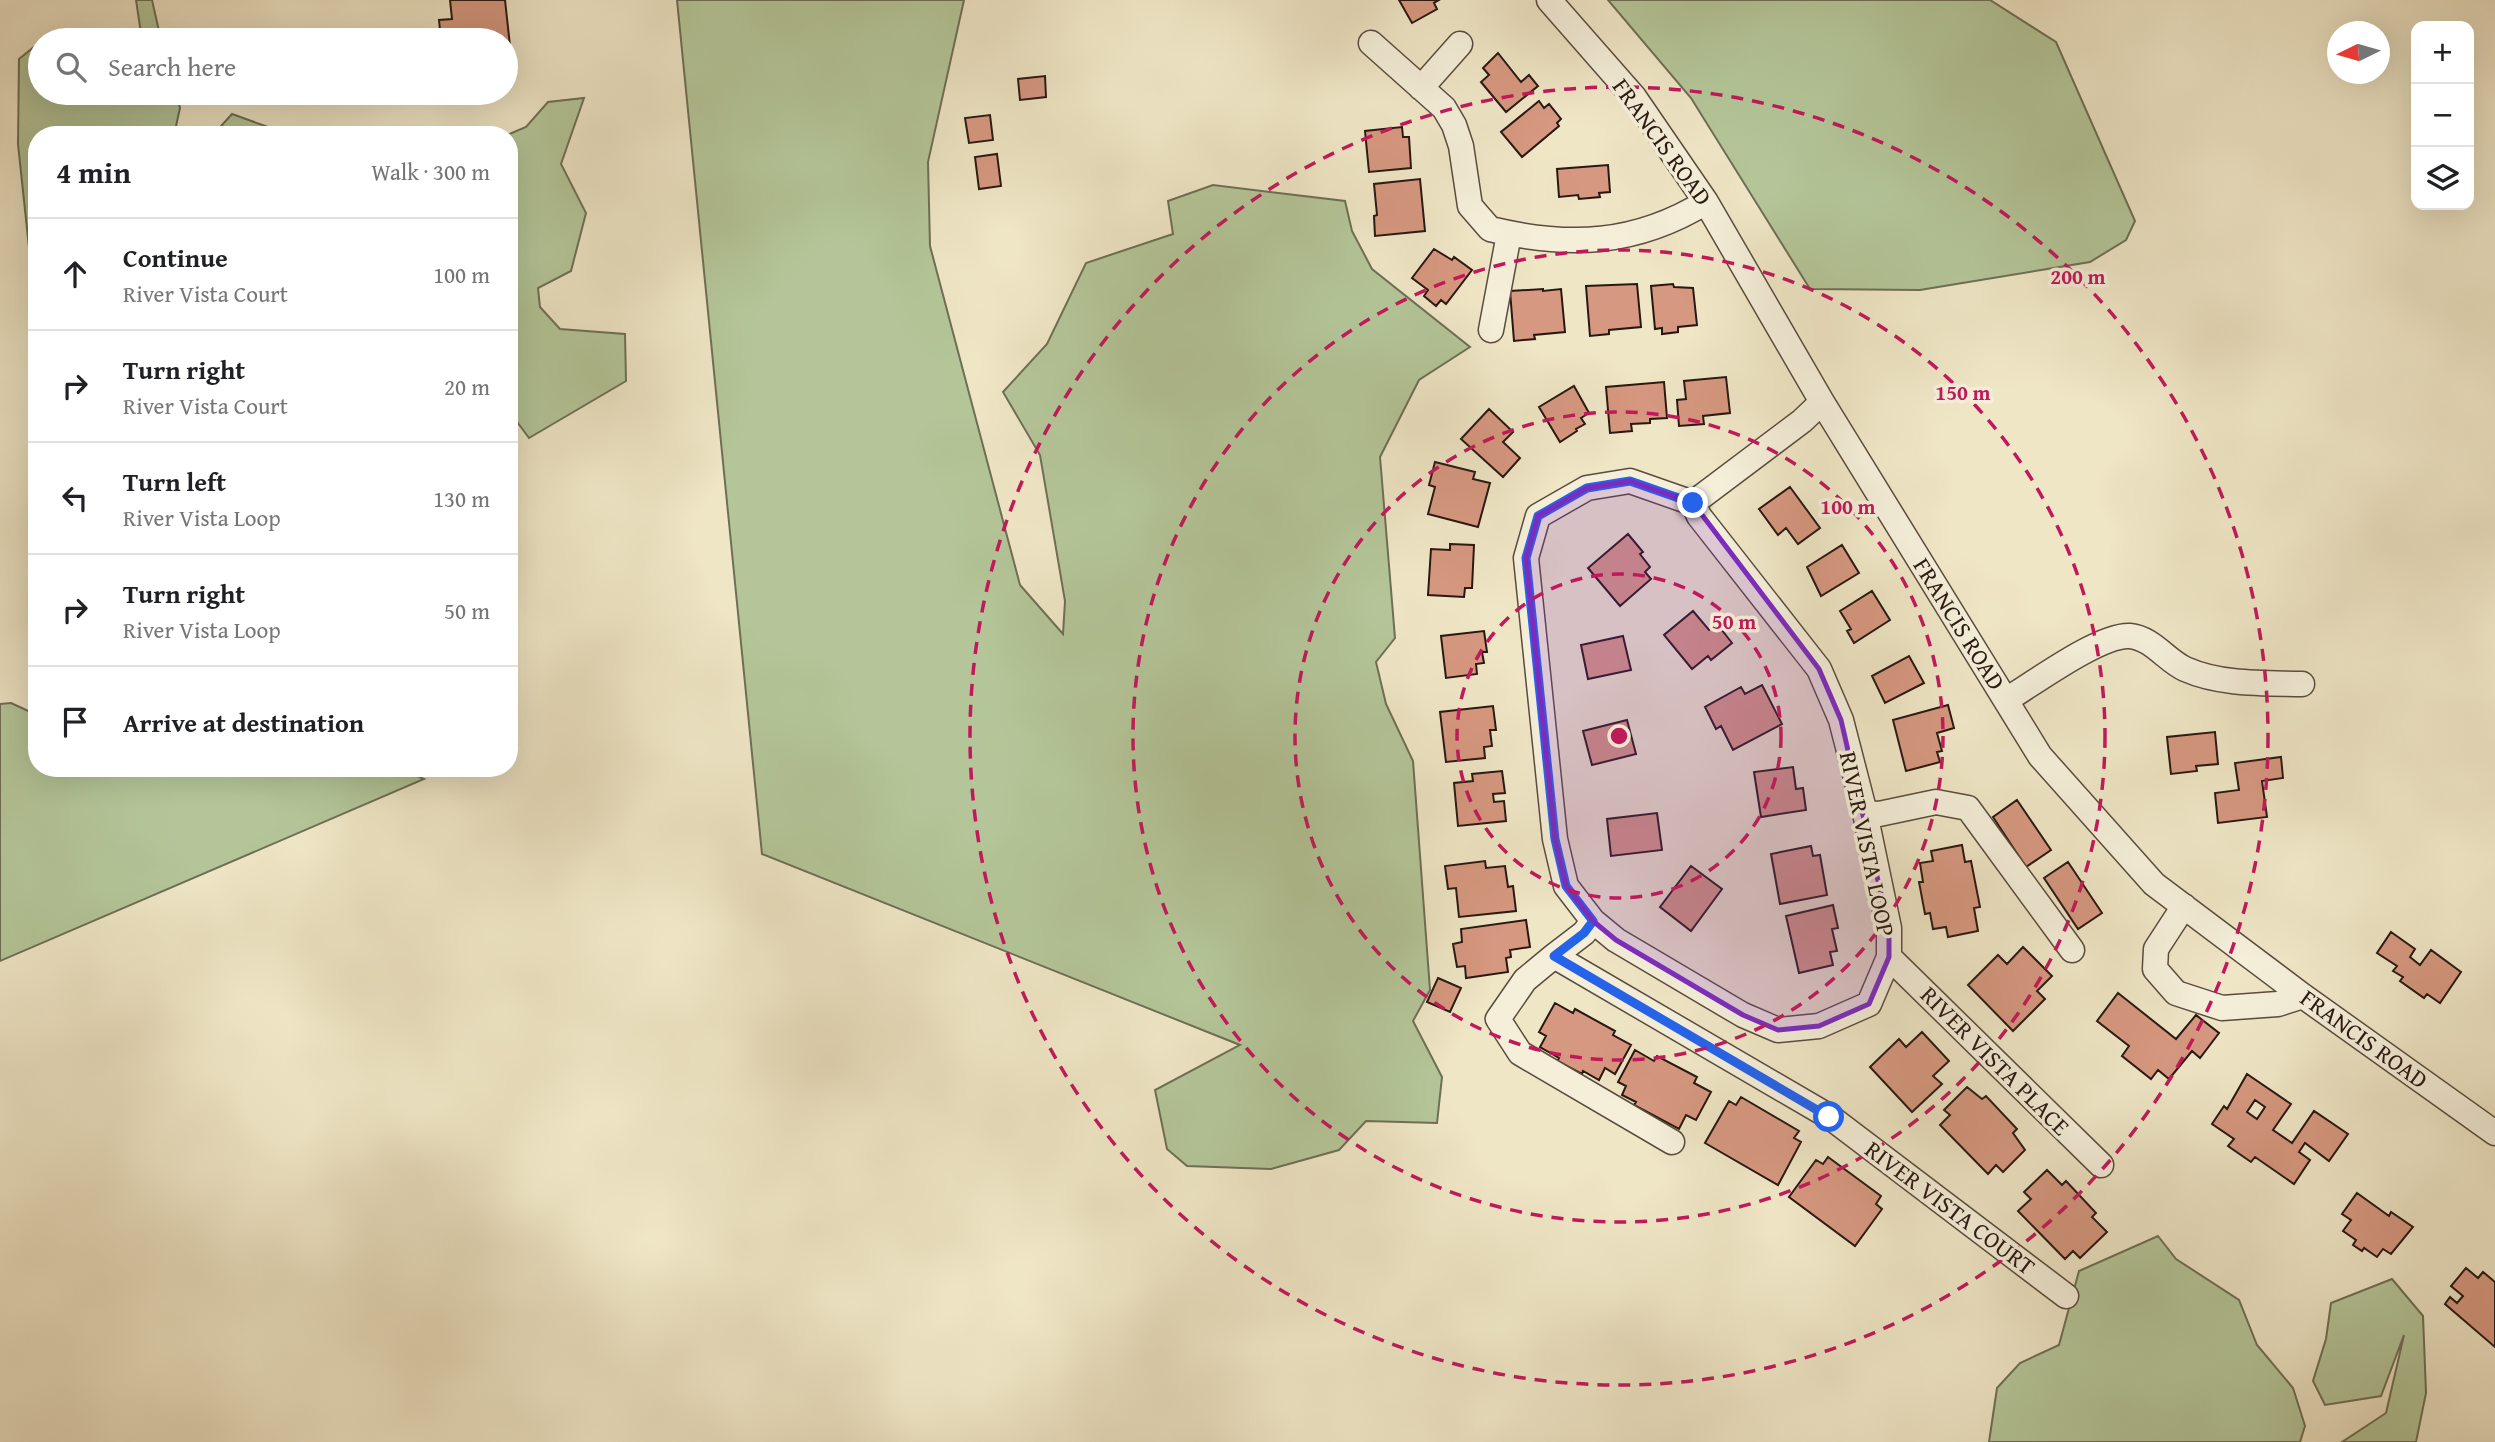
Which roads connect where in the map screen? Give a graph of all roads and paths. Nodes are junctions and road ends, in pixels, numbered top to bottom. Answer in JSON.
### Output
{"nodes":[{"id":1,"x":1549,"y":0,"type":"edge"},
{"id":2,"x":1371,"y":43,"type":"dead end"},
{"id":3,"x":1460,"y":44,"type":"dead end"},
{"id":4,"x":1421,"y":88,"type":"junction"},
{"id":5,"x":1706,"y":202,"type":"junction"},
{"id":6,"x":1499,"y":232,"type":"junction"},
{"id":7,"x":1491,"y":330,"type":"dead end"},
{"id":8,"x":1822,"y":402,"type":"junction"},
{"id":9,"x":1693,"y":503,"type":"junction"},
{"id":10,"x":2302,"y":684,"type":"dead end"},
{"id":11,"x":2006,"y":700,"type":"junction"},
{"id":12,"x":1865,"y":813,"type":"junction"},
{"id":13,"x":2184,"y":906,"type":"junction"},
{"id":14,"x":1593,"y":921,"type":"junction"},
{"id":15,"x":2071,"y":950,"type":"dead end"},
{"id":16,"x":1554,"y":956,"type":"junction"},
{"id":17,"x":1889,"y":957,"type":"junction"},
{"id":18,"x":2303,"y":996,"type":"junction"},
{"id":19,"x":2495,"y":1133,"type":"edge"},
{"id":20,"x":1672,"y":1142,"type":"dead end"},
{"id":21,"x":2101,"y":1165,"type":"dead end"},
{"id":22,"x":2066,"y":1296,"type":"dead end"}],
"edges":[{"from":1,"to":5,"type":"street","name":"FRANCIS ROAD"},
{"from":2,"to":4,"type":"street"},
{"from":3,"to":4,"type":"street"},
{"from":4,"to":6,"type":"street"},
{"from":5,"to":6,"type":"street"},
{"from":5,"to":8,"type":"street","name":"FRANCIS ROAD"},
{"from":6,"to":7,"type":"street"},
{"from":8,"to":9,"type":"street"},
{"from":8,"to":11,"type":"street","name":"FRANCIS ROAD"},
{"from":9,"to":12,"type":"street","name":"RIVER VISTA LOOP"},
{"from":9,"to":14,"type":"street","name":"RIVER VISTA LOOP"},
{"from":10,"to":11,"type":"street"},
{"from":11,"to":13,"type":"street","name":"FRANCIS ROAD"},
{"from":12,"to":15,"type":"street"},
{"from":12,"to":17,"type":"street","name":"RIVER VISTA LOOP"},
{"from":13,"to":18,"type":"street","name":"FRANCIS ROAD"},
{"from":13,"to":18,"type":"street"},
{"from":14,"to":16,"type":"street"},
{"from":14,"to":17,"type":"street","name":"RIVER VISTA LOOP"},
{"from":16,"to":20,"type":"street"},
{"from":16,"to":22,"type":"street","name":"RIVER VISTA COURT"},
{"from":17,"to":21,"type":"street","name":"RIVER VISTA PLACE"},
{"from":18,"to":19,"type":"street","name":"FRANCIS ROAD"}]}
